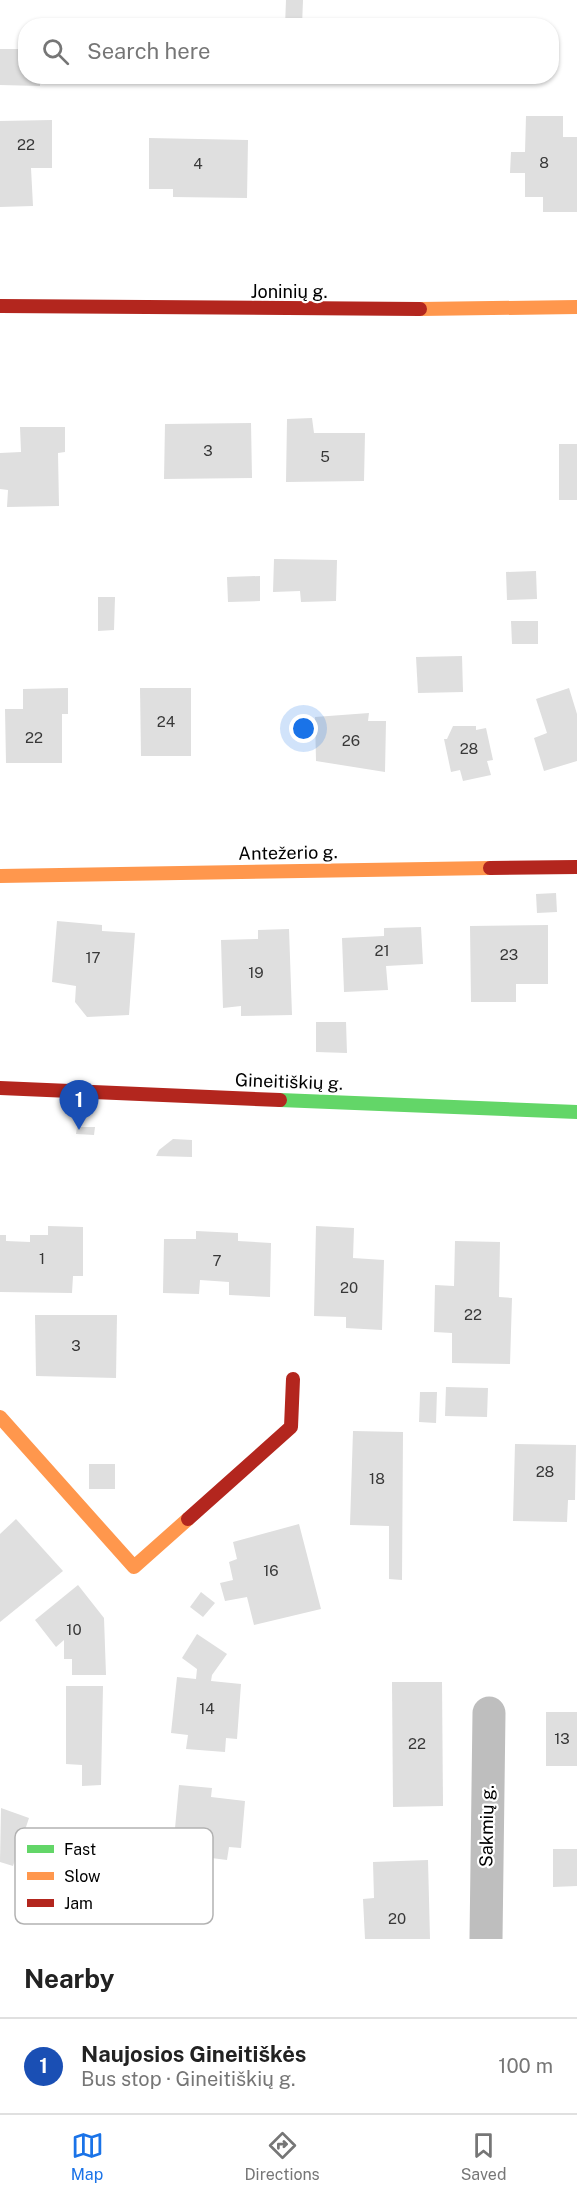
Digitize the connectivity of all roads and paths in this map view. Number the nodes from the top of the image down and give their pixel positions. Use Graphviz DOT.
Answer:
graph roads {
  1 [pos="0,306"];
  2 [pos="577,307"];
  3 [pos="577,867"];
  4 [pos="0,876"];
  5 [pos="0,1088"];
  6 [pos="577,1112"];
  7 [pos="293,1379"];
  8 [pos="0,1417"];
  9 [pos="489,1713"];
  10 [pos="486,1939"];
  1 -- 2 [label="street, Joninių g."];
  3 -- 4 [label="street, Antežerio g."];
  5 -- 6 [label="street, Gineitiškių g."];
  7 -- 8 [label="street"];
  9 -- 10 [label="street, Sakmių g."];
}
